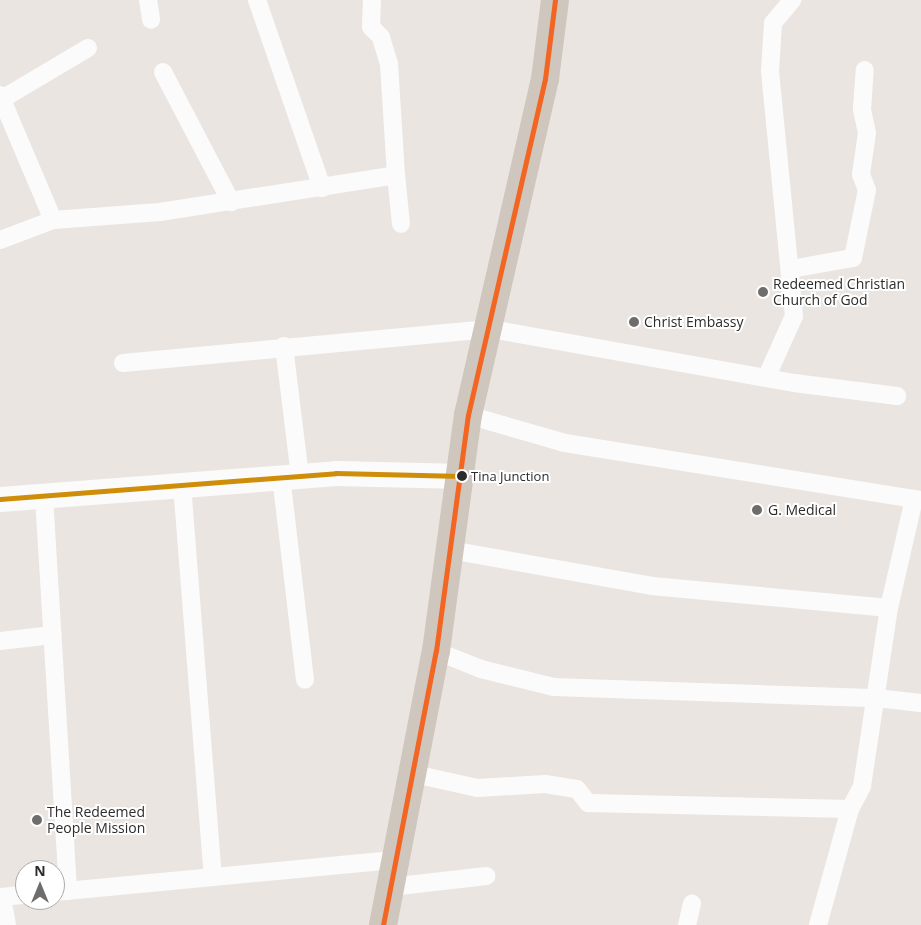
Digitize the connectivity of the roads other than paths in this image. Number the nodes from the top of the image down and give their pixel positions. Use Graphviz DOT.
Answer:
graph roads {
  1 [pos="148,0"];
  2 [pos="257,0"];
  3 [pos="372,0"];
  4 [pos="555,0"];
  5 [pos="792,0"];
  6 [pos="151,20"];
  7 [pos="88,48"];
  8 [pos="865,70"];
  9 [pos="163,72"];
  10 [pos="1,97"];
  11 [pos="396,175"];
  12 [pos="322,188"];
  13 [pos="231,202"];
  14 [pos="53,220"];
  15 [pos="401,224"];
  16 [pos="0,240"];
  17 [pos="791,269"];
  18 [pos="491,329"];
  19 [pos="284,346"];
  20 [pos="122,363"];
  21 [pos="767,376"];
  22 [pos="897,396"];
  23 [pos="468,416"];
  24 [pos="290,476"];
  25 [pos="462,476"];
  26 [pos="182,485"];
  27 [pos="44,497"];
  28 [pos="0,499"];
  29 [pos="918,499"];
  30 [pos="450,550"];
  31 [pos="889,608"];
  32 [pos="52,635"];
  33 [pos="0,641"];
  34 [pos="436,650"];
  35 [pos="305,680"];
  36 [pos="877,698"];
  37 [pos="921,703"];
  38 [pos="410,773"];
  39 [pos="850,809"];
  40 [pos="61,860"];
  41 [pos="395,860"];
  42 [pos="213,876"];
  43 [pos="486,876"];
  44 [pos="390,887"];
  45 [pos="65,892"];
  46 [pos="15,896"];
  47 [pos="1,897"];
  48 [pos="692,904"];
  49 [pos="6,925"];
  50 [pos="383,925"];
  51 [pos="687,925"];
  52 [pos="818,925"];
  1 -- 6 [label="street"];
  2 -- 12 [label="street"];
  3 -- 11 [label="street"];
  4 -- 18 [label="main road"];
  5 -- 17 [label="street"];
  7 -- 10 [label="street"];
  8 -- 17 [label="street"];
  9 -- 13 [label="street"];
  10 -- 14 [label="street"];
  11 -- 12 [label="street"];
  11 -- 15 [label="street"];
  12 -- 13 [label="street"];
  13 -- 14 [label="street"];
  14 -- 16 [label="street"];
  17 -- 21 [label="street"];
  18 -- 19 [label="street"];
  18 -- 21 [label="street"];
  18 -- 23 [label="main road"];
  19 -- 20 [label="street"];
  19 -- 24 [label="street"];
  21 -- 22 [label="street"];
  23 -- 25 [label="main road"];
  23 -- 29 [label="street"];
  24 -- 25 [label="street"];
  24 -- 26 [label="street"];
  24 -- 35 [label="street"];
  25 -- 30 [label="main road"];
  26 -- 27 [label="street"];
  26 -- 42 [label="street"];
  27 -- 28 [label="street"];
  27 -- 32 [label="street"];
  29 -- 31 [label="street"];
  30 -- 31 [label="street"];
  30 -- 34 [label="main road"];
  31 -- 36 [label="street"];
  32 -- 33 [label="street"];
  32 -- 40 [label="street"];
  34 -- 36 [label="street"];
  34 -- 38 [label="main road"];
  36 -- 37 [label="street"];
  36 -- 39 [label="street"];
  38 -- 39 [label="street"];
  38 -- 41 [label="main road"];
  39 -- 52 [label="street"];
  41 -- 42 [label="street"];
  41 -- 44 [label="main road"];
  42 -- 45 [label="street"];
  43 -- 44 [label="street"];
  44 -- 50 [label="main road"];
  46 -- 47 [label="street"];
  47 -- 49 [label="street"];
  48 -- 51 [label="street"];
}
